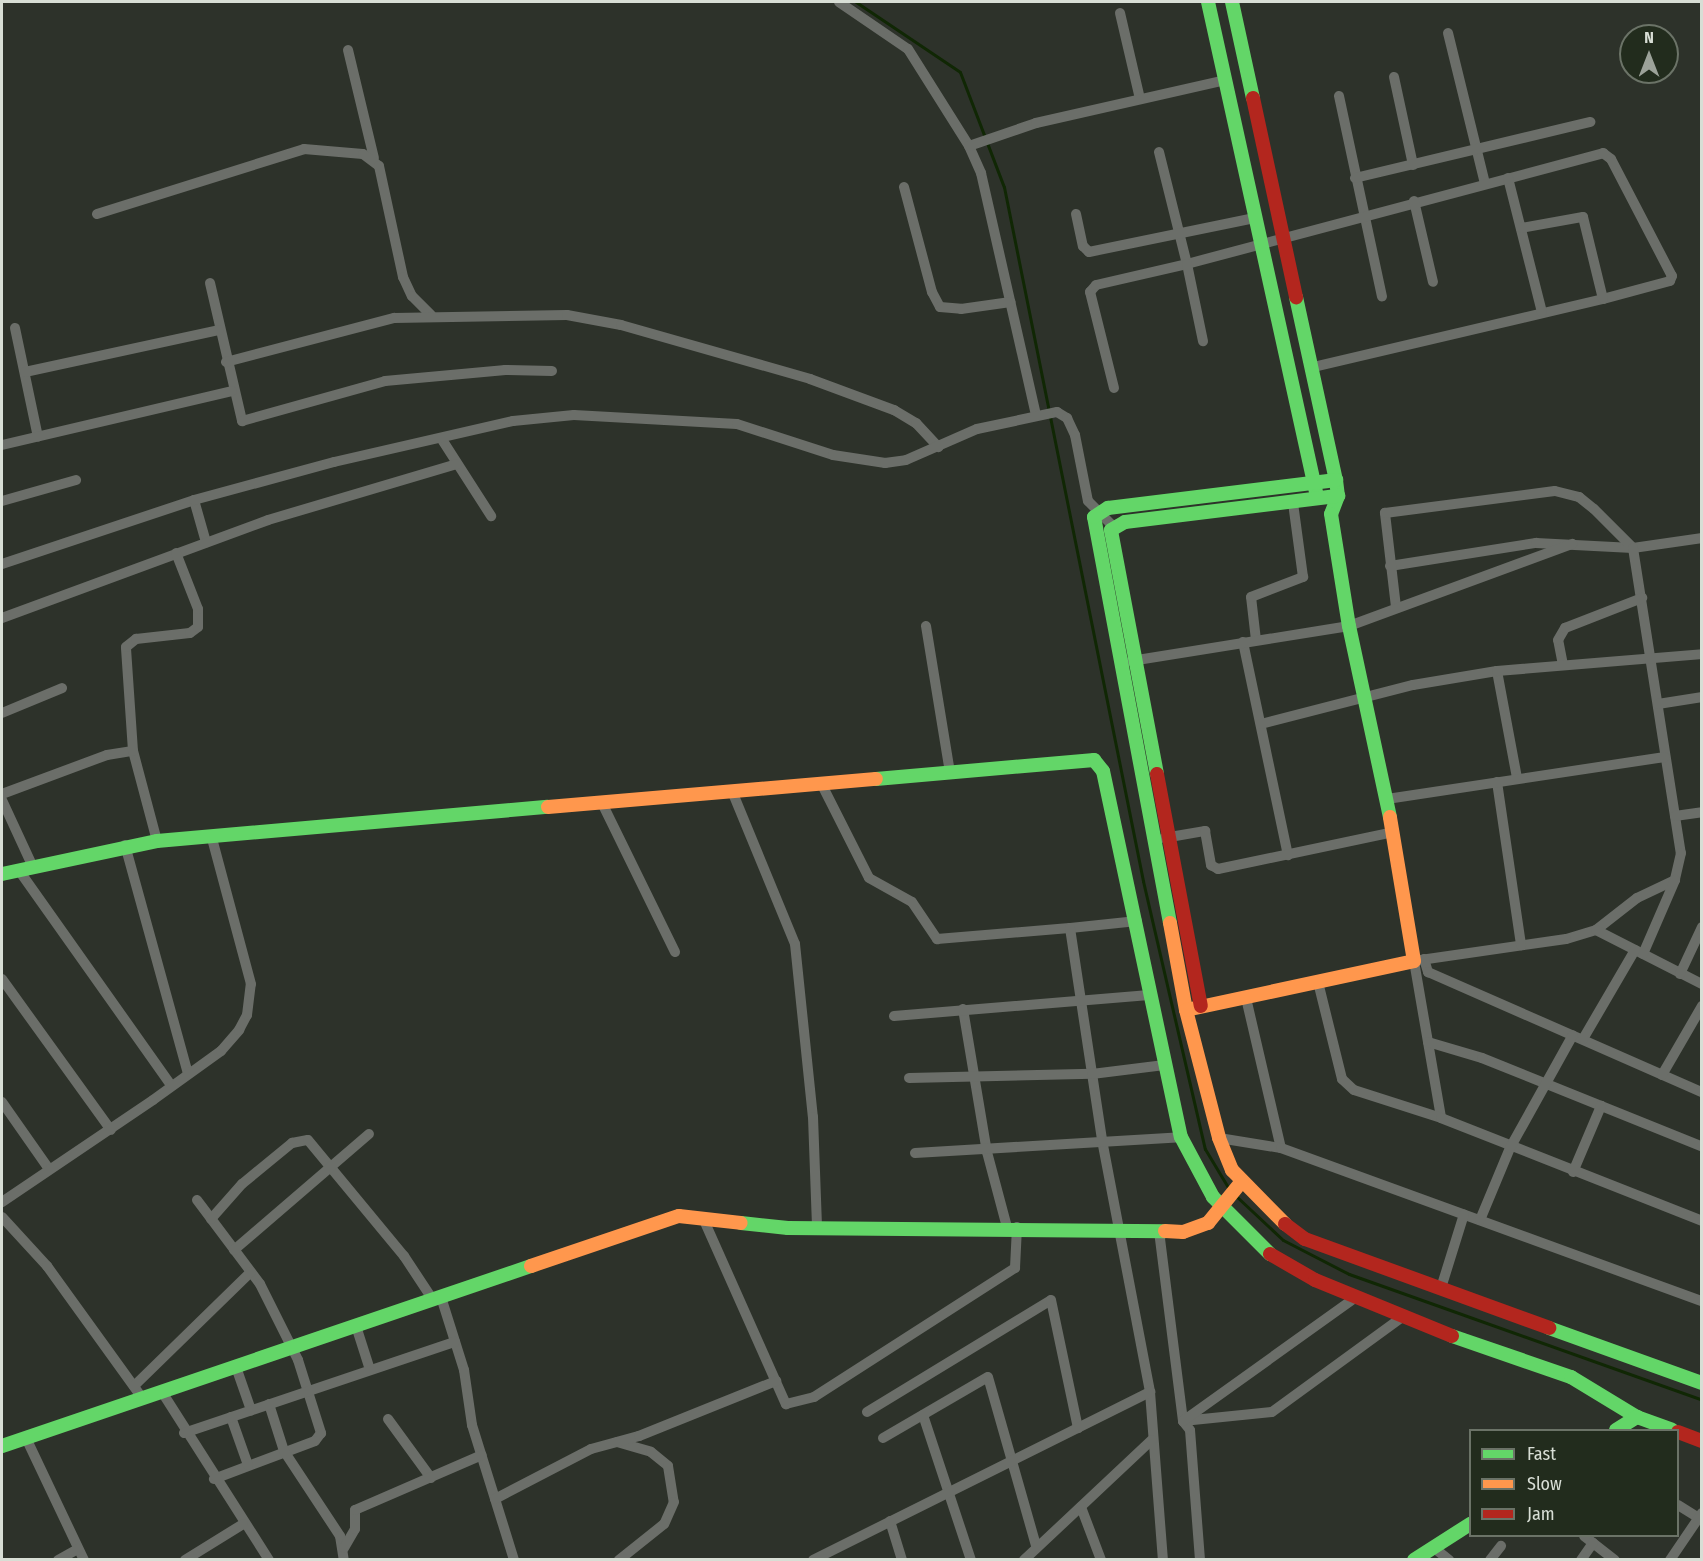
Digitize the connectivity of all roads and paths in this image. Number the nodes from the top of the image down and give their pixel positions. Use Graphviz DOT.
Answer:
graph roads {
  1 [pos="839,2"];
  2 [pos="1208,2"];
  3 [pos="1232,2"];
  4 [pos="1120,13"];
  5 [pos="1449,33"];
  6 [pos="348,50"];
  7 [pos="1394,77"];
  8 [pos="1225,80"];
  9 [pos="1339,96"];
  10 [pos="1140,99"];
  11 [pos="1590,122"];
  12 [pos="969,146"];
  13 [pos="1477,151"];
  14 [pos="1159,152"];
  15 [pos="374,158"];
  16 [pos="1413,165"];
  17 [pos="1355,178"];
  18 [pos="1508,178"];
  19 [pos="1485,184"];
  20 [pos="904,187"];
  21 [pos="1414,201"];
  22 [pos="1364,213"];
  23 [pos="97,214"];
  24 [pos="1076,214"];
  25 [pos="1255,218"];
  26 [pos="1521,228"];
  27 [pos="1179,234"];
  28 [pos="1284,239"];
  29 [pos="1261,246"];
  30 [pos="1187,264"];
  31 [pos="1433,282"];
  32 [pos="210,283"];
  33 [pos="1382,296"];
  34 [pos="1603,299"];
  35 [pos="1011,302"];
  36 [pos="1542,312"];
  37 [pos="430,315"];
  38 [pos="15,327"];
  39 [pos="219,330"];
  40 [pos="1203,340"];
  41 [pos="226,362"];
  42 [pos="1312,367"];
  43 [pos="552,371"];
  44 [pos="25,372"];
  45 [pos="1114,388"];
  46 [pos="232,391"];
  47 [pos="1045,414"];
  48 [pos="38,436"];
  49 [pos="441,438"];
  50 [pos="2,445"];
  51 [pos="938,447"];
  52 [pos="457,464"];
  53 [pos="76,480"];
  54 [pos="1336,480"];
  55 [pos="1315,483"];
  56 [pos="1338,496"];
  57 [pos="1318,499"];
  58 [pos="194,500"];
  59 [pos="2,501"];
  60 [pos="1293,503"];
  61 [pos="1096,513"];
  62 [pos="1331,514"];
  63 [pos="491,516"];
  64 [pos="1114,527"];
  65 [pos="1701,538"];
  66 [pos="206,542"];
  67 [pos="1572,544"];
  68 [pos="1633,548"];
  69 [pos="176,552"];
  70 [pos="2,564"];
  71 [pos="1389,566"];
  72 [pos="1642,598"];
  73 [pos="1396,607"];
  74 [pos="2,618"];
  75 [pos="926,626"];
  76 [pos="1349,626"];
  77 [pos="1256,640"];
  78 [pos="1243,642"];
  79 [pos="1701,654"];
  80 [pos="1653,661"];
  81 [pos="1127,662"];
  82 [pos="1563,665"];
  83 [pos="1497,671"];
  84 [pos="62,688"];
  85 [pos="1365,697"];
  86 [pos="1701,697"];
  87 [pos="1658,704"];
  88 [pos="2,713"];
  89 [pos="1261,724"];
  90 [pos="133,751"];
  91 [pos="1665,757"];
  92 [pos="950,772"];
  93 [pos="1517,778"];
  94 [pos="1497,782"];
  95 [pos="821,783"];
  96 [pos="732,791"];
  97 [pos="2,794"];
  98 [pos="1387,799"];
  99 [pos="2,800"];
  100 [pos="603,803"];
  101 [pos="1701,812"];
  102 [pos="1675,816"];
  103 [pos="1393,832"];
  104 [pos="212,838"];
  105 [pos="1161,839"];
  106 [pos="157,841"];
  107 [pos="125,845"];
  108 [pos="1288,855"];
  109 [pos="32,865"];
  110 [pos="18,869"];
  111 [pos="2,874"];
  112 [pos="1675,880"];
  113 [pos="1137,921"];
  114 [pos="1701,927"];
  115 [pos="1070,928"];
  116 [pos="1596,930"];
  117 [pos="1521,945"];
  118 [pos="675,952"];
  119 [pos="1639,952"];
  120 [pos="1419,960"];
  121 [pos="1680,974"];
  122 [pos="2,979"];
  123 [pos="1318,982"];
  124 [pos="1701,984"];
  125 [pos="1152,995"];
  126 [pos="1246,998"];
  127 [pos="1079,1001"];
  128 [pos="1201,1006"];
  129 [pos="1701,1006"];
  130 [pos="963,1009"];
  131 [pos="1186,1010"];
  132 [pos="894,1016"];
  133 [pos="1578,1037"];
  134 [pos="1428,1042"];
  135 [pos="1164,1065"];
  136 [pos="188,1073"];
  137 [pos="1092,1074"];
  138 [pos="1662,1074"];
  139 [pos="972,1075"];
  140 [pos="909,1078"];
  141 [pos="1545,1083"];
  142 [pos="171,1085"];
  143 [pos="1701,1092"];
  144 [pos="2,1102"];
  145 [pos="1600,1106"];
  146 [pos="1441,1118"];
  147 [pos="111,1130"];
  148 [pos="369,1134"];
  149 [pos="1181,1137"];
  150 [pos="1219,1138"];
  151 [pos="1102,1140"];
  152 [pos="1701,1146"];
  153 [pos="1281,1148"];
  154 [pos="1510,1148"];
  155 [pos="987,1152"];
  156 [pos="915,1153"];
  157 [pos="330,1166"];
  158 [pos="49,1169"];
  159 [pos="1573,1172"];
  160 [pos="1242,1181"];
  161 [pos="197,1200"];
  162 [pos="2,1202"];
  163 [pos="1222,1206"];
  164 [pos="1464,1214"];
  165 [pos="2,1217"];
  166 [pos="703,1218"];
  167 [pos="211,1219"];
  168 [pos="1480,1220"];
  169 [pos="1701,1221"];
  170 [pos="1012,1227"];
  171 [pos="817,1228"];
  172 [pos="1122,1230"];
  173 [pos="1159,1231"];
  174 [pos="234,1250"];
  175 [pos="251,1272"];
  176 [pos="1441,1288"];
  177 [pos="1356,1297"];
  178 [pos="437,1298"];
  179 [pos="1701,1301"];
  180 [pos="1401,1318"];
  181 [pos="356,1326"];
  182 [pos="455,1342"];
  183 [pos="291,1348"];
  184 [pos="236,1367"];
  185 [pos="370,1370"];
  186 [pos="776,1381"];
  187 [pos="1701,1383"];
  188 [pos="134,1386"];
  189 [pos="308,1391"];
  190 [pos="162,1392"];
  191 [pos="1150,1392"];
  192 [pos="143,1399"];
  193 [pos="269,1404"];
  194 [pos="251,1410"];
  195 [pos="867,1412"];
  196 [pos="923,1415"];
  197 [pos="231,1417"];
  198 [pos="1637,1417"];
  199 [pos="388,1419"];
  200 [pos="1183,1421"];
  201 [pos="1078,1428"];
  202 [pos="1619,1429"];
  203 [pos="1667,1429"];
  204 [pos="184,1433"];
  205 [pos="1679,1433"];
  206 [pos="26,1438"];
  207 [pos="883,1438"];
  208 [pos="1152,1440"];
  209 [pos="1701,1441"];
  210 [pos="617,1442"];
  211 [pos="2,1446"];
  212 [pos="284,1451"];
  213 [pos="482,1455"];
  214 [pos="1013,1457"];
  215 [pos="248,1465"];
  216 [pos="430,1478"];
  217 [pos="214,1479"];
  218 [pos="951,1491"];
  219 [pos="495,1499"];
  220 [pos="1679,1506"];
  221 [pos="1081,1507"];
  222 [pos="1700,1517"];
  223 [pos="890,1521"];
  224 [pos="243,1524"];
  225 [pos="1469,1525"];
  226 [pos="1585,1537"];
  227 [pos="1593,1543"];
  228 [pos="1036,1546"];
  229 [pos="1501,1546"];
  230 [pos="344,1548"];
  231 [pos="1433,1548"];
  232 [pos="78,1549"];
  233 [pos="819,1558"];
  234 [pos="1162,1559"];
  235 [pos="58,1560"];
  236 [pos="84,1560"];
  237 [pos="185,1560"];
  238 [pos="269,1560"];
  239 [pos="344,1560"];
  240 [pos="514,1560"];
  241 [pos="619,1560"];
  242 [pos="902,1560"];
  243 [pos="971,1560"];
  244 [pos="1024,1560"];
  245 [pos="1101,1560"];
  246 [pos="1200,1560"];
  247 [pos="1414,1560"];
  248 [pos="1449,1560"];
  249 [pos="1490,1560"];
  250 [pos="1581,1560"];
  251 [pos="1615,1560"];
  252 [pos="1670,1560"];
  1 -- 12 [label="street"];
  2 -- 8 [label="street"];
  3 -- 28 [label="street"];
  4 -- 10 [label="street"];
  5 -- 13 [label="street"];
  6 -- 15 [label="street"];
  7 -- 16 [label="street"];
  8 -- 10 [label="street"];
  8 -- 25 [label="street"];
  9 -- 17 [label="street"];
  10 -- 12 [label="street"];
  11 -- 13 [label="street"];
  12 -- 35 [label="street"];
  13 -- 16 [label="street"];
  13 -- 19 [label="street"];
  14 -- 27 [label="street"];
  15 -- 23 [label="street"];
  15 -- 37 [label="street"];
  16 -- 17 [label="street"];
  17 -- 22 [label="street"];
  18 -- 19 [label="street"];
  18 -- 26 [label="street"];
  18 -- 34 [label="street"];
  19 -- 21 [label="street"];
  20 -- 35 [label="street"];
  21 -- 22 [label="street"];
  21 -- 31 [label="street"];
  22 -- 28 [label="street"];
  22 -- 33 [label="street"];
  24 -- 27 [label="street"];
  25 -- 27 [label="street"];
  25 -- 29 [label="street"];
  26 -- 34 [label="street"];
  26 -- 36 [label="street"];
  27 -- 30 [label="street"];
  28 -- 29 [label="street"];
  28 -- 42 [label="street"];
  29 -- 30 [label="street"];
  29 -- 55 [label="street"];
  30 -- 40 [label="street"];
  30 -- 45 [label="street"];
  32 -- 39 [label="street"];
  34 -- 36 [label="street"];
  35 -- 47 [label="street"];
  36 -- 42 [label="street"];
  37 -- 41 [label="street"];
  37 -- 51 [label="street"];
  38 -- 44 [label="street"];
  39 -- 41 [label="street"];
  39 -- 44 [label="street"];
  41 -- 46 [label="street"];
  42 -- 54 [label="street"];
  43 -- 46 [label="street"];
  44 -- 48 [label="street"];
  46 -- 48 [label="street"];
  47 -- 51 [label="street"];
  47 -- 61 [label="street"];
  48 -- 50 [label="street"];
  49 -- 51 [label="street"];
  49 -- 52 [label="street"];
  49 -- 58 [label="street"];
  52 -- 63 [label="street"];
  52 -- 66 [label="street"];
  53 -- 59 [label="street"];
  54 -- 55 [label="street"];
  54 -- 56 [label="street"];
  55 -- 57 [label="street"];
  55 -- 61 [label="street"];
  56 -- 57 [label="street"];
  56 -- 62 [label="street"];
  57 -- 60 [label="street"];
  57 -- 62 [label="street"];
  58 -- 66 [label="street"];
  58 -- 70 [label="street"];
  60 -- 64 [label="street"];
  60 -- 77 [label="street"];
  61 -- 64 [label="street"];
  61 -- 81 [label="street"];
  62 -- 76 [label="street"];
  64 -- 81 [label="street"];
  65 -- 68 [label="street"];
  66 -- 69 [label="street"];
  67 -- 68 [label="street"];
  67 -- 71 [label="street"];
  67 -- 73 [label="street"];
  68 -- 71 [label="street"];
  68 -- 72 [label="street"];
  69 -- 74 [label="street"];
  69 -- 90 [label="street"];
  71 -- 73 [label="street"];
  72 -- 80 [label="street"];
  72 -- 82 [label="street"];
  73 -- 76 [label="street"];
  75 -- 92 [label="street"];
  76 -- 77 [label="street"];
  76 -- 85 [label="street"];
  77 -- 78 [label="street"];
  78 -- 81 [label="street"];
  78 -- 89 [label="street"];
  79 -- 80 [label="street"];
  80 -- 82 [label="street"];
  80 -- 87 [label="street"];
  81 -- 105 [label="street"];
  82 -- 83 [label="street"];
  83 -- 85 [label="street"];
  83 -- 93 [label="street"];
  84 -- 88 [label="street"];
  85 -- 89 [label="street"];
  85 -- 98 [label="street"];
  86 -- 87 [label="street"];
  87 -- 91 [label="street"];
  89 -- 108 [label="street"];
  90 -- 97 [label="street"];
  90 -- 106 [label="street"];
  91 -- 93 [label="street"];
  91 -- 102 [label="street"];
  92 -- 95 [label="street"];
  92 -- 113 [label="street"];
  93 -- 94 [label="street"];
  94 -- 98 [label="street"];
  94 -- 117 [label="street"];
  95 -- 96 [label="street"];
  95 -- 115 [label="street"];
  96 -- 100 [label="street"];
  96 -- 171 [label="street"];
  98 -- 103 [label="street"];
  99 -- 109 [label="street"];
  100 -- 104 [label="street"];
  100 -- 118 [label="street"];
  101 -- 102 [label="street"];
  102 -- 112 [label="street"];
  103 -- 108 [label="street"];
  103 -- 120 [label="street"];
  104 -- 106 [label="street"];
  104 -- 136 [label="street"];
  105 -- 108 [label="street"];
  105 -- 128 [label="street"];
  105 -- 131 [label="street"];
  106 -- 107 [label="street"];
  107 -- 109 [label="street"];
  107 -- 136 [label="street"];
  109 -- 110 [label="street"];
  110 -- 111 [label="street"];
  110 -- 142 [label="street"];
  112 -- 116 [label="street"];
  112 -- 119 [label="street"];
  113 -- 115 [label="street"];
  113 -- 125 [label="street"];
  114 -- 121 [label="street"];
  115 -- 127 [label="street"];
  116 -- 117 [label="street"];
  116 -- 119 [label="street"];
  117 -- 120 [label="street"];
  119 -- 121 [label="street"];
  119 -- 133 [label="street"];
  120 -- 123 [label="street"];
  120 -- 133 [label="street"];
  120 -- 134 [label="street"];
  121 -- 124 [label="street"];
  122 -- 147 [label="street"];
  123 -- 126 [label="street"];
  123 -- 146 [label="street"];
  125 -- 127 [label="street"];
  125 -- 135 [label="street"];
  126 -- 128 [label="street"];
  126 -- 153 [label="street"];
  127 -- 130 [label="street"];
  127 -- 137 [label="street"];
  128 -- 131 [label="street"];
  129 -- 138 [label="street"];
  130 -- 132 [label="street"];
  130 -- 139 [label="street"];
  131 -- 150 [label="street"];
  133 -- 138 [label="street"];
  133 -- 141 [label="street"];
  134 -- 141 [label="street"];
  134 -- 146 [label="street"];
  135 -- 137 [label="street"];
  135 -- 149 [label="street"];
  136 -- 142 [label="street"];
  137 -- 139 [label="street"];
  137 -- 151 [label="street"];
  138 -- 143 [label="street"];
  139 -- 140 [label="street"];
  139 -- 155 [label="street"];
  141 -- 145 [label="street"];
  141 -- 154 [label="street"];
  142 -- 147 [label="street"];
  144 -- 158 [label="street"];
  145 -- 152 [label="street"];
  145 -- 159 [label="street"];
  146 -- 154 [label="street"];
  147 -- 158 [label="street"];
  148 -- 157 [label="street"];
  149 -- 151 [label="street"];
  149 -- 163 [label="street"];
  150 -- 153 [label="street"];
  150 -- 160 [label="street"];
  151 -- 155 [label="street"];
  151 -- 172 [label="street"];
  153 -- 164 [label="street"];
  154 -- 159 [label="street"];
  154 -- 168 [label="street"];
  155 -- 156 [label="street"];
  155 -- 170 [label="street"];
  157 -- 167 [label="street"];
  157 -- 174 [label="street"];
  157 -- 178 [label="street"];
  158 -- 162 [label="street"];
  159 -- 169 [label="street"];
  160 -- 163 [label="street"];
  160 -- 176 [label="street"];
  161 -- 167 [label="street"];
  163 -- 173 [label="street"];
  163 -- 177 [label="street"];
  164 -- 168 [label="street"];
  164 -- 176 [label="street"];
  165 -- 188 [label="street"];
  166 -- 171 [label="street"];
  166 -- 178 [label="street"];
  166 -- 186 [label="street"];
  167 -- 174 [label="street"];
  168 -- 179 [label="street"];
  170 -- 171 [label="street"];
  170 -- 172 [label="street"];
  170 -- 186 [label="street"];
  172 -- 173 [label="street"];
  172 -- 191 [label="street"];
  173 -- 200 [label="street"];
  174 -- 175 [label="street"];
  175 -- 183 [label="street"];
  175 -- 188 [label="street"];
  176 -- 187 [label="street"];
  177 -- 180 [label="street"];
  177 -- 200 [label="street"];
  178 -- 181 [label="street"];
  178 -- 182 [label="street"];
  180 -- 198 [label="street"];
  180 -- 200 [label="street"];
  181 -- 183 [label="street"];
  181 -- 185 [label="street"];
  182 -- 185 [label="street"];
  182 -- 213 [label="street"];
  183 -- 184 [label="street"];
  183 -- 189 [label="street"];
  184 -- 190 [label="street"];
  184 -- 194 [label="street"];
  185 -- 189 [label="street"];
  186 -- 210 [label="street"];
  188 -- 192 [label="street"];
  189 -- 193 [label="street"];
  189 -- 212 [label="street"];
  190 -- 192 [label="street"];
  190 -- 204 [label="street"];
  191 -- 201 [label="street"];
  191 -- 208 [label="street"];
  192 -- 206 [label="street"];
  193 -- 194 [label="street"];
  193 -- 212 [label="street"];
  194 -- 197 [label="street"];
  195 -- 201 [label="street"];
  196 -- 207 [label="street"];
  196 -- 214 [label="street"];
  196 -- 218 [label="street"];
  197 -- 204 [label="street"];
  197 -- 215 [label="street"];
  198 -- 202 [label="street"];
  198 -- 203 [label="street"];
  199 -- 216 [label="street"];
  200 -- 246 [label="street"];
  201 -- 214 [label="street"];
  204 -- 217 [label="street"];
  205 -- 209 [label="street"];
  206 -- 211 [label="street"];
  206 -- 232 [label="street"];
  208 -- 221 [label="street"];
  208 -- 234 [label="street"];
  210 -- 219 [label="street"];
  210 -- 241 [label="street"];
  212 -- 215 [label="street"];
  212 -- 230 [label="street"];
  213 -- 216 [label="street"];
  213 -- 219 [label="street"];
  214 -- 218 [label="street"];
  214 -- 228 [label="street"];
  215 -- 217 [label="street"];
  216 -- 230 [label="street"];
  217 -- 224 [label="street"];
  218 -- 223 [label="street"];
  218 -- 243 [label="street"];
  219 -- 240 [label="street"];
  220 -- 222 [label="street"];
  221 -- 228 [label="street"];
  221 -- 245 [label="street"];
  222 -- 252 [label="street"];
  223 -- 233 [label="street"];
  223 -- 242 [label="street"];
  224 -- 237 [label="street"];
  224 -- 238 [label="street"];
  225 -- 231 [label="street"];
  226 -- 227 [label="street"];
  227 -- 250 [label="street"];
  227 -- 251 [label="street"];
  228 -- 244 [label="street"];
  229 -- 249 [label="street"];
  230 -- 239 [label="street"];
  231 -- 247 [label="street"];
  231 -- 248 [label="street"];
  232 -- 235 [label="street"];
  232 -- 236 [label="street"];
}
